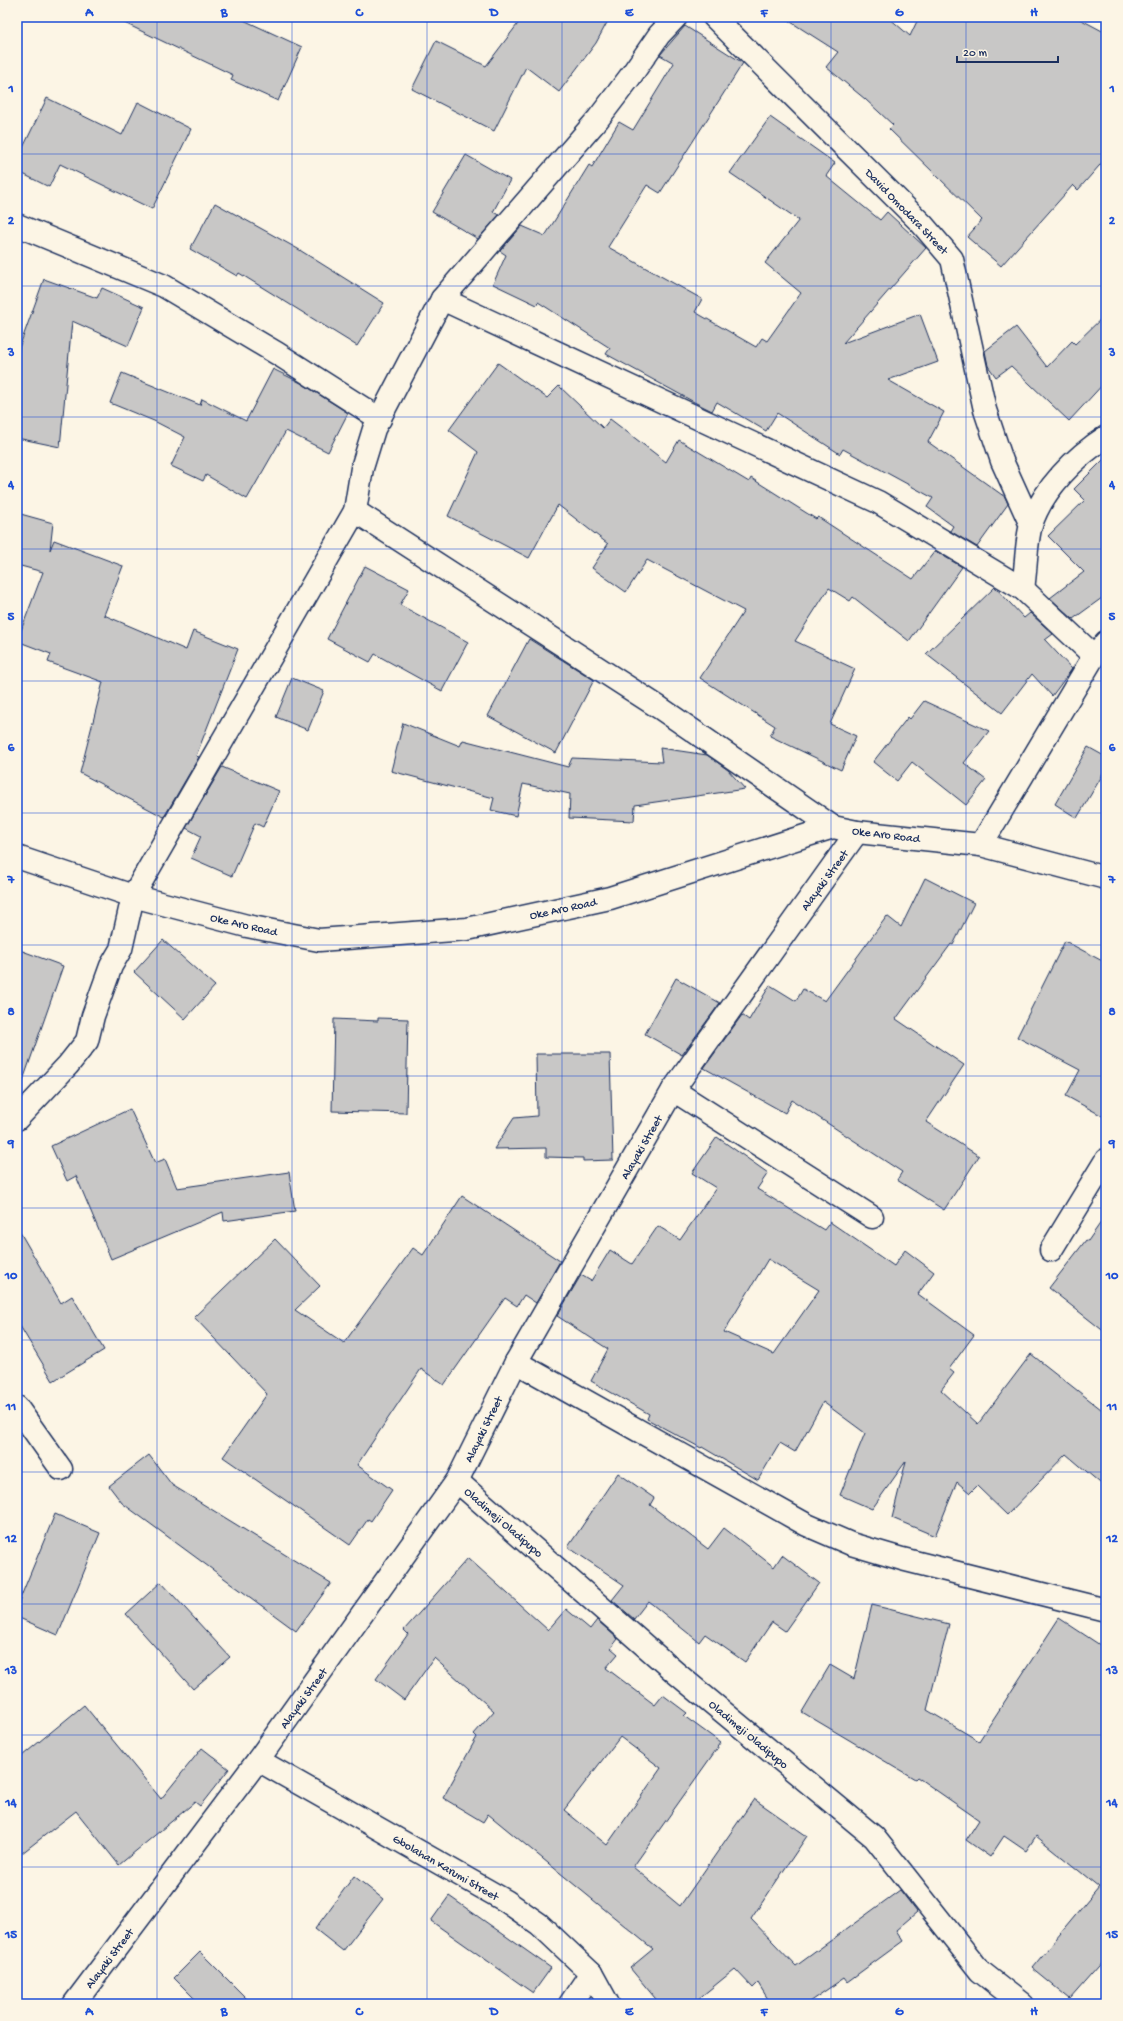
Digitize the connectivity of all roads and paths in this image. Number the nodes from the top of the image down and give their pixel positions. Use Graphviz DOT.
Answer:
graph roads {
  1 [pos="676,17"];
  2 [pos="714,17"];
  3 [pos="17,225"];
  4 [pos="442,299"];
  5 [pos="380,419"];
  6 [pos="1106,437"];
  7 [pos="355,511"];
  8 [pos="1031,525"];
  9 [pos="1023,589"];
  10 [pos="1100,649"];
  11 [pos="833,827"];
  12 [pos="858,832"];
  13 [pos="981,845"];
  14 [pos="17,857"];
  15 [pos="1106,878"];
  16 [pos="133,896"];
  17 [pos="673,1090"];
  18 [pos="17,1119"];
  19 [pos="1106,1160"];
  20 [pos="872,1217"];
  21 [pos="1051,1250"];
  22 [pos="516,1362"];
  23 [pos="17,1407"];
  24 [pos="61,1469"];
  25 [pos="457,1481"];
  26 [pos="1106,1610"];
  27 [pos="258,1760"];
  28 [pos="591,1973"];
  29 [pos="74,2004"];
  30 [pos="570,2004"];
  31 [pos="608,2004"];
  32 [pos="1022,2004"];
  1 -- 4 [label="street"];
  2 -- 8 [label="street, David Omodara Street"];
  3 -- 5 [label="street"];
  4 -- 5 [label="street"];
  4 -- 9 [label="street"];
  5 -- 7 [label="street"];
  6 -- 8 [label="street"];
  7 -- 11 [label="street"];
  7 -- 16 [label="street"];
  8 -- 9 [label="street"];
  9 -- 10 [label="street"];
  10 -- 13 [label="street"];
  11 -- 12 [label="street, Oke Aro Road"];
  11 -- 16 [label="street, Oke Aro Road"];
  12 -- 13 [label="street, Oke Aro Road"];
  12 -- 17 [label="street, Alayaki Street"];
  13 -- 15 [label="street, Oke Aro Road"];
  14 -- 16 [label="street, Oke Aro Road"];
  16 -- 18 [label="street"];
  17 -- 20 [label="street"];
  17 -- 22 [label="street, Alayaki Street"];
  19 -- 21 [label="street"];
  22 -- 25 [label="street, Alayaki Street"];
  22 -- 26 [label="street"];
  23 -- 24 [label="street"];
  25 -- 27 [label="street, Alayaki Street"];
  25 -- 32 [label="street, Oladimeji Oladipupo"];
  27 -- 28 [label="street, Gbolahan Karumi Street"];
  27 -- 29 [label="street, Alayaki Street"];
  28 -- 30 [label="street"];
  28 -- 31 [label="street, Gbolahan Karumi Street"];
}
